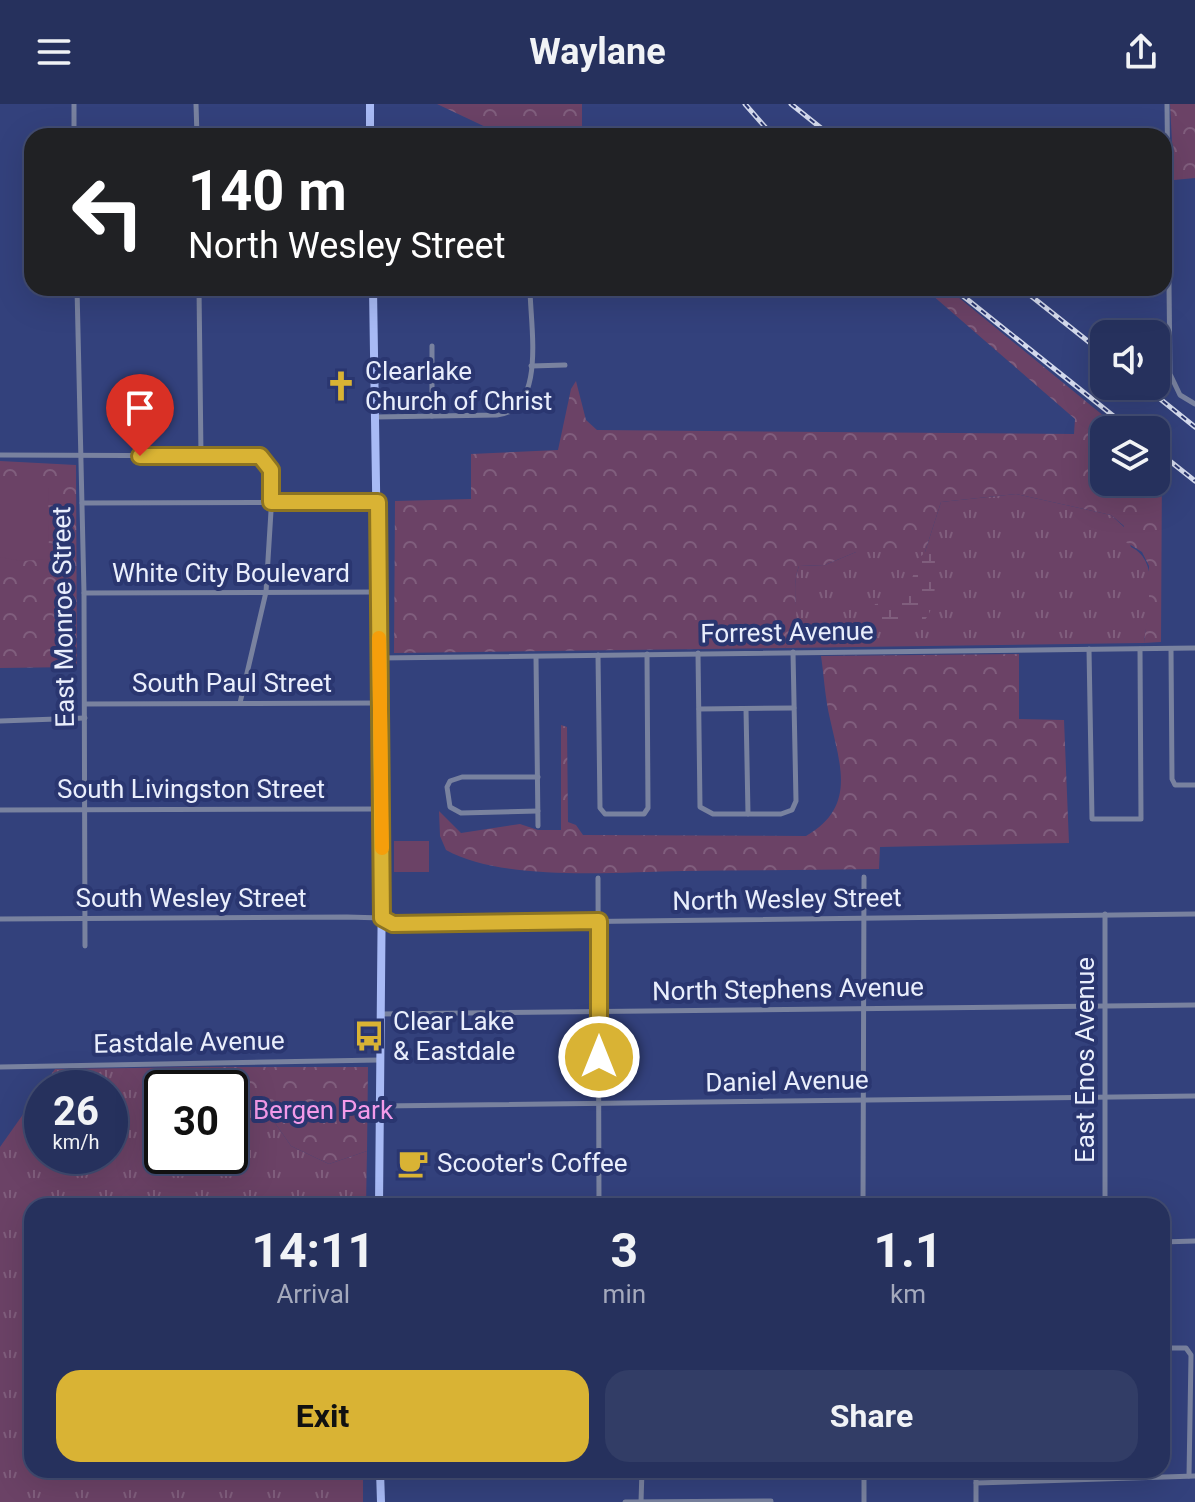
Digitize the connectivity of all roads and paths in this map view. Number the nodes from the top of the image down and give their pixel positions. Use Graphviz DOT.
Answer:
graph roads {
  1 [pos="74,104"];
  2 [pos="196,104"];
  3 [pos="370,104"];
  4 [pos="1167,104"];
  5 [pos="74,128"];
  6 [pos="197,128"];
  7 [pos="370,128"];
  8 [pos="1167,128"];
  9 [pos="77,296"];
  10 [pos="199,296"];
  11 [pos="373,296"];
  12 [pos="530,296"];
  13 [pos="1168,296"];
  14 [pos="432,346"];
  15 [pos="565,365"];
  16 [pos="531,366"];
  17 [pos="521,404"];
  18 [pos="1195,404"];
  19 [pos="528,411"];
  20 [pos="432,416"];
  21 [pos="376,417"];
  22 [pos="0,455"];
  23 [pos="80,456"];
  24 [pos="201,456"];
  25 [pos="271,502"];
  26 [pos="378,502"];
  27 [pos="82,503"];
  28 [pos="266,592"];
  29 [pos="379,592"];
  30 [pos="84,593"];
  31 [pos="1195,648"];
  32 [pos="1089,649"];
  33 [pos="1140,649"];
  34 [pos="1171,649"];
  35 [pos="793,652"];
  36 [pos="698,653"];
  37 [pos="647,654"];
  38 [pos="598,655"];
  39 [pos="536,657"];
  40 [pos="379,658"];
  41 [pos="240,703"];
  42 [pos="380,703"];
  43 [pos="85,704"];
  44 [pos="794,708"];
  45 [pos="698,709"];
  46 [pos="746,709"];
  47 [pos="85,718"];
  48 [pos="0,721"];
  49 [pos="538,777"];
  50 [pos="1195,785"];
  51 [pos="85,809"];
  52 [pos="381,809"];
  53 [pos="0,810"];
  54 [pos="538,811"];
  55 [pos="748,814"];
  56 [pos="538,826"];
  57 [pos="864,877"];
  58 [pos="598,878"];
  59 [pos="1105,914"];
  60 [pos="1195,914"];
  61 [pos="84,918"];
  62 [pos="382,918"];
  63 [pos="864,918"];
  64 [pos="0,919"];
  65 [pos="599,921"];
  66 [pos="85,946"];
  67 [pos="1105,1005"];
  68 [pos="1195,1005"];
  69 [pos="863,1008"];
  70 [pos="599,1012"];
  71 [pos="381,1014"];
  72 [pos="379,1060"];
  73 [pos="0,1067"];
  74 [pos="1195,1096"];
  75 [pos="1105,1097"];
  76 [pos="864,1100"];
  77 [pos="599,1103"];
  78 [pos="379,1106"];
  79 [pos="379,1198"];
  80 [pos="599,1198"];
  81 [pos="863,1198"];
  82 [pos="1105,1198"];
  83 [pos="1195,1241"];
  84 [pos="1170,1242"];
  85 [pos="1170,1348"];
  86 [pos="1192,1476"];
  87 [pos="1170,1477"];
  88 [pos="380,1478"];
  89 [pos="642,1478"];
  90 [pos="864,1478"];
  91 [pos="976,1478"];
  92 [pos="1148,1478"];
  93 [pos="1103,1480"];
  94 [pos="976,1483"];
  95 [pos="771,1501"];
  96 [pos="381,1502"];
  97 [pos="625,1502"];
  98 [pos="641,1502"];
  99 [pos="864,1502"];
  100 [pos="976,1502"];
  1 -- 5 [label="street"];
  2 -- 6 [label="street"];
  3 -- 7 [label="main road"];
  4 -- 8 [label="street"];
  9 -- 23 [label="street, East Monroe Street"];
  10 -- 24 [label="street"];
  11 -- 21 [label="main road"];
  12 -- 16 [label="street"];
  13 -- 18 [label="street"];
  14 -- 20 [label="street"];
  15 -- 16 [label="street"];
  16 -- 17 [label="street"];
  17 -- 19 [label="street"];
  17 -- 20 [label="street"];
  20 -- 21 [label="street"];
  21 -- 26 [label="main road"];
  22 -- 23 [label="street"];
  23 -- 24 [label="street"];
  23 -- 27 [label="street, East Monroe Street"];
  24 -- 25 [label="street"];
  25 -- 26 [label="street"];
  25 -- 27 [label="street"];
  25 -- 28 [label="street"];
  26 -- 29 [label="main road"];
  27 -- 30 [label="street, East Monroe Street"];
  28 -- 29 [label="street, White City Boulevard"];
  28 -- 30 [label="street, White City Boulevard"];
  28 -- 41 [label="street"];
  29 -- 40 [label="main road"];
  30 -- 43 [label="street, East Monroe Street"];
  31 -- 34 [label="street, Forrest Avenue"];
  32 -- 33 [label="street, Forrest Avenue"];
  32 -- 33 [label="street"];
  32 -- 35 [label="street, Forrest Avenue"];
  33 -- 34 [label="street, Forrest Avenue"];
  34 -- 50 [label="street"];
  35 -- 36 [label="street, Forrest Avenue"];
  35 -- 44 [label="street"];
  36 -- 37 [label="street, Forrest Avenue"];
  36 -- 45 [label="street"];
  37 -- 38 [label="street, Forrest Avenue"];
  37 -- 38 [label="street"];
  38 -- 39 [label="street, Forrest Avenue"];
  39 -- 40 [label="street, Forrest Avenue"];
  39 -- 49 [label="street"];
  40 -- 42 [label="main road"];
  41 -- 42 [label="street, South Paul Street"];
  41 -- 43 [label="street, South Paul Street"];
  42 -- 52 [label="main road"];
  43 -- 47 [label="street, East Monroe Street"];
  44 -- 46 [label="street"];
  44 -- 55 [label="street"];
  45 -- 46 [label="street"];
  45 -- 55 [label="street"];
  46 -- 55 [label="street"];
  47 -- 48 [label="street"];
  47 -- 51 [label="street, East Monroe Street"];
  49 -- 54 [label="street"];
  49 -- 54 [label="street"];
  51 -- 52 [label="street, South Livingston Street"];
  51 -- 53 [label="street, South Livingston Street"];
  51 -- 61 [label="street, East Monroe Street"];
  52 -- 62 [label="main road"];
  54 -- 56 [label="street"];
  57 -- 63 [label="street"];
  58 -- 65 [label="street"];
  59 -- 60 [label="street, North Wesley Street"];
  59 -- 63 [label="street, North Wesley Street"];
  59 -- 67 [label="street, East Enos Avenue"];
  61 -- 62 [label="street, South Wesley Street"];
  61 -- 64 [label="street, South Wesley Street"];
  61 -- 66 [label="street, East Monroe Street"];
  62 -- 65 [label="street, North Wesley Street"];
  62 -- 71 [label="main road"];
  63 -- 65 [label="street, North Wesley Street"];
  63 -- 69 [label="street"];
  65 -- 70 [label="street"];
  67 -- 68 [label="street, North Stephens Avenue"];
  67 -- 69 [label="street, North Stephens Avenue"];
  67 -- 75 [label="street, East Enos Avenue"];
  69 -- 70 [label="street, North Stephens Avenue"];
  69 -- 76 [label="street"];
  70 -- 71 [label="street, North Stephens Avenue"];
  70 -- 77 [label="street"];
  71 -- 72 [label="main road"];
  72 -- 73 [label="street, Eastdale Avenue"];
  72 -- 78 [label="main road"];
  74 -- 75 [label="street, Daniel Avenue"];
  75 -- 76 [label="street, Daniel Avenue"];
  75 -- 82 [label="street, East Enos Avenue"];
  76 -- 77 [label="street, Daniel Avenue"];
  76 -- 81 [label="street"];
  77 -- 78 [label="street, Daniel Avenue"];
  77 -- 80 [label="street"];
  78 -- 79 [label="main road"];
  83 -- 84 [label="street"];
  85 -- 86 [label="street"];
  86 -- 87 [label="street"];
  88 -- 96 [label="main road"];
  89 -- 98 [label="street"];
  90 -- 99 [label="street"];
  91 -- 94 [label="street"];
  92 -- 93 [label="street"];
  93 -- 94 [label="street"];
  94 -- 100 [label="street"];
  95 -- 98 [label="street"];
  97 -- 98 [label="street"];
}
